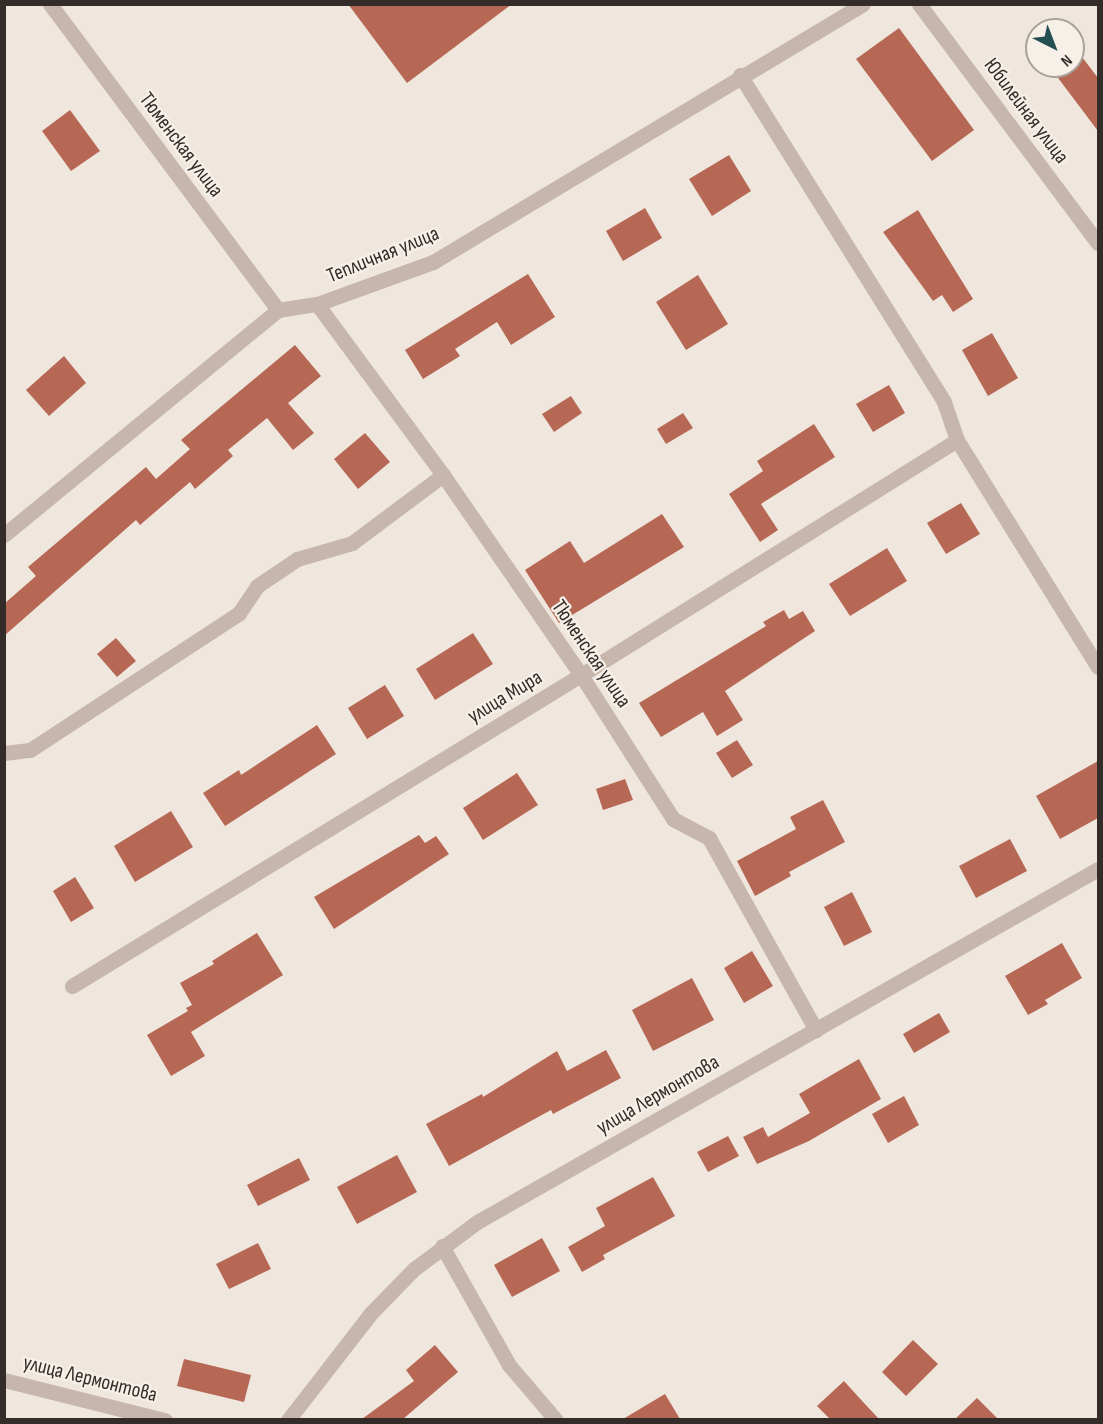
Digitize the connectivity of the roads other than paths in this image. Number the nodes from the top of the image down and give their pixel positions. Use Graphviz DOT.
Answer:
graph roads {
  1 [pos="50,4"];
  2 [pos="863,4"];
  3 [pos="919,4"];
  4 [pos="740,75"];
  5 [pos="1098,243"];
  6 [pos="317,304"];
  7 [pos="278,310"];
  8 [pos="957,440"];
  9 [pos="443,475"];
  10 [pos="4,535"];
  11 [pos="1098,667"];
  12 [pos="581,675"];
  13 [pos="4,753"];
  14 [pos="1098,869"];
  15 [pos="72,986"];
  16 [pos="816,1030"];
  17 [pos="442,1246"];
  18 [pos="4,1380"];
  19 [pos="165,1419"];
  20 [pos="288,1419"];
  21 [pos="556,1419"];
  1 -- 7 [label="street, Тюменская улица"];
  2 -- 4 [label="street, Тепличная улица"];
  3 -- 5 [label="street, Юбилейная улица"];
  4 -- 6 [label="street, Тепличная улица"];
  4 -- 8 [label="street"];
  6 -- 7 [label="street, Тепличная улица"];
  6 -- 9 [label="street, Тюменская улица"];
  7 -- 10 [label="street"];
  8 -- 11 [label="street"];
  8 -- 12 [label="street, улица Мира"];
  9 -- 12 [label="street, Тюменская улица"];
  9 -- 13 [label="street"];
  12 -- 15 [label="street, улица Мира"];
  12 -- 16 [label="street, Тюменская улица"];
  14 -- 16 [label="street, улица Лермонтова"];
  16 -- 17 [label="street, улица Лермонтова"];
  17 -- 20 [label="street, улица Лермонтова"];
  17 -- 21 [label="street"];
  18 -- 19 [label="street, улица Лермонтова"];
}
